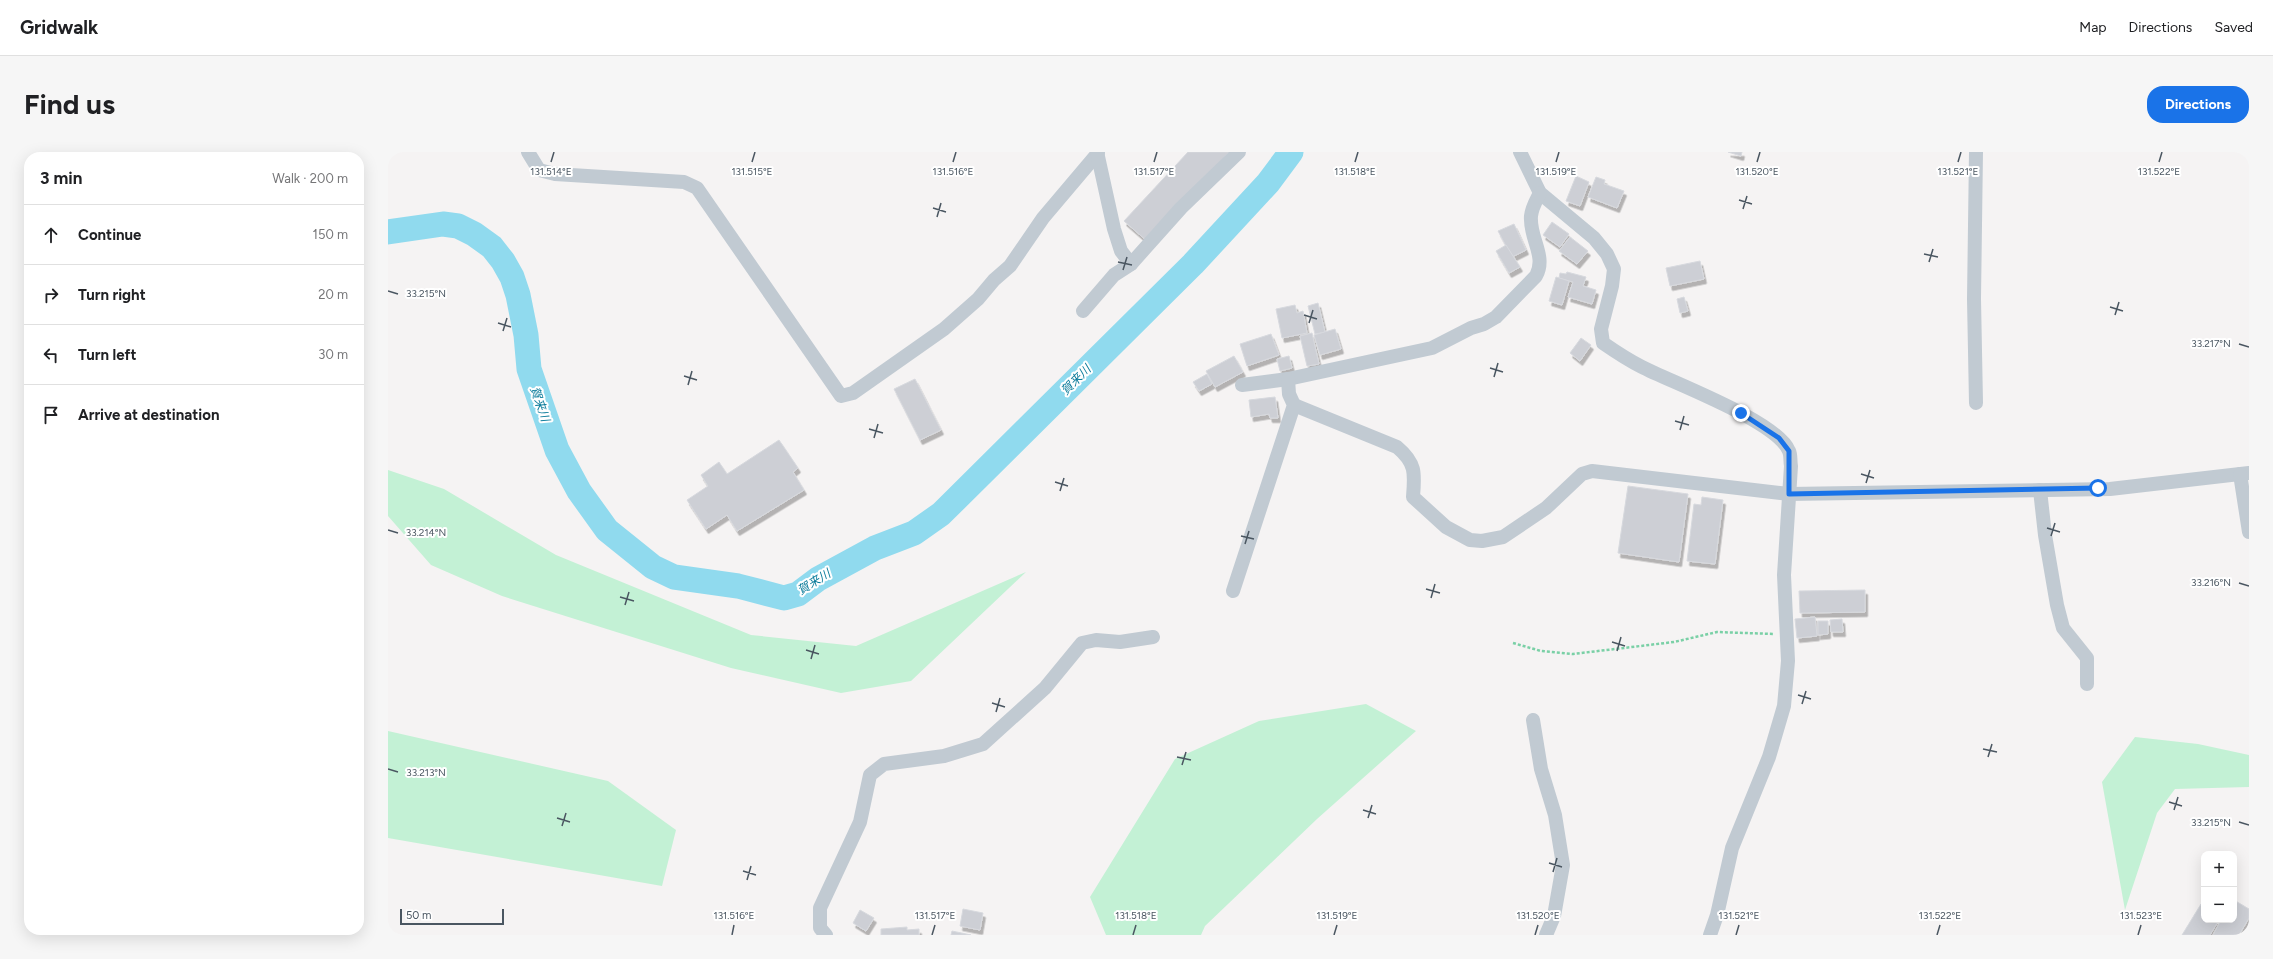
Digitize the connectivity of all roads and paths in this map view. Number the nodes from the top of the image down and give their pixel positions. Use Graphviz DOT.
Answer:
graph roads {
  1 [pos="528,152"];
  2 [pos="1239,152"];
  3 [pos="1520,152"];
  4 [pos="1976,152"];
  5 [pos="1097,153"];
  6 [pos="1540,193"];
  7 [pos="1131,264"];
  8 [pos="1083,311"];
  9 [pos="1288,379"];
  10 [pos="1242,385"];
  11 [pos="1976,403"];
  12 [pos="1294,405"];
  13 [pos="2245,474"];
  14 [pos="2040,490"];
  15 [pos="1789,494"];
  16 [pos="2249,532"];
  17 [pos="1233,591"];
  18 [pos="1786,634"];
  19 [pos="1153,637"];
  20 [pos="1513,643"];
  21 [pos="2087,684"];
  22 [pos="1533,720"];
  23 [pos="826,935"];
  24 [pos="1546,935"];
  25 [pos="1710,935"];
  1 -- 5 [label="street"];
  2 -- 7 [label="street"];
  3 -- 6 [label="street"];
  4 -- 11 [label="street"];
  5 -- 7 [label="street"];
  6 -- 9 [label="street"];
  6 -- 15 [label="street"];
  7 -- 8 [label="street"];
  9 -- 10 [label="street"];
  9 -- 12 [label="street"];
  12 -- 15 [label="street"];
  12 -- 17 [label="street"];
  13 -- 14 [label="street"];
  13 -- 16 [label="street"];
  14 -- 15 [label="street"];
  14 -- 21 [label="street"];
  15 -- 18 [label="street"];
  18 -- 20 [label="path"];
  18 -- 25 [label="street"];
  19 -- 23 [label="street"];
  22 -- 24 [label="street"];
}
